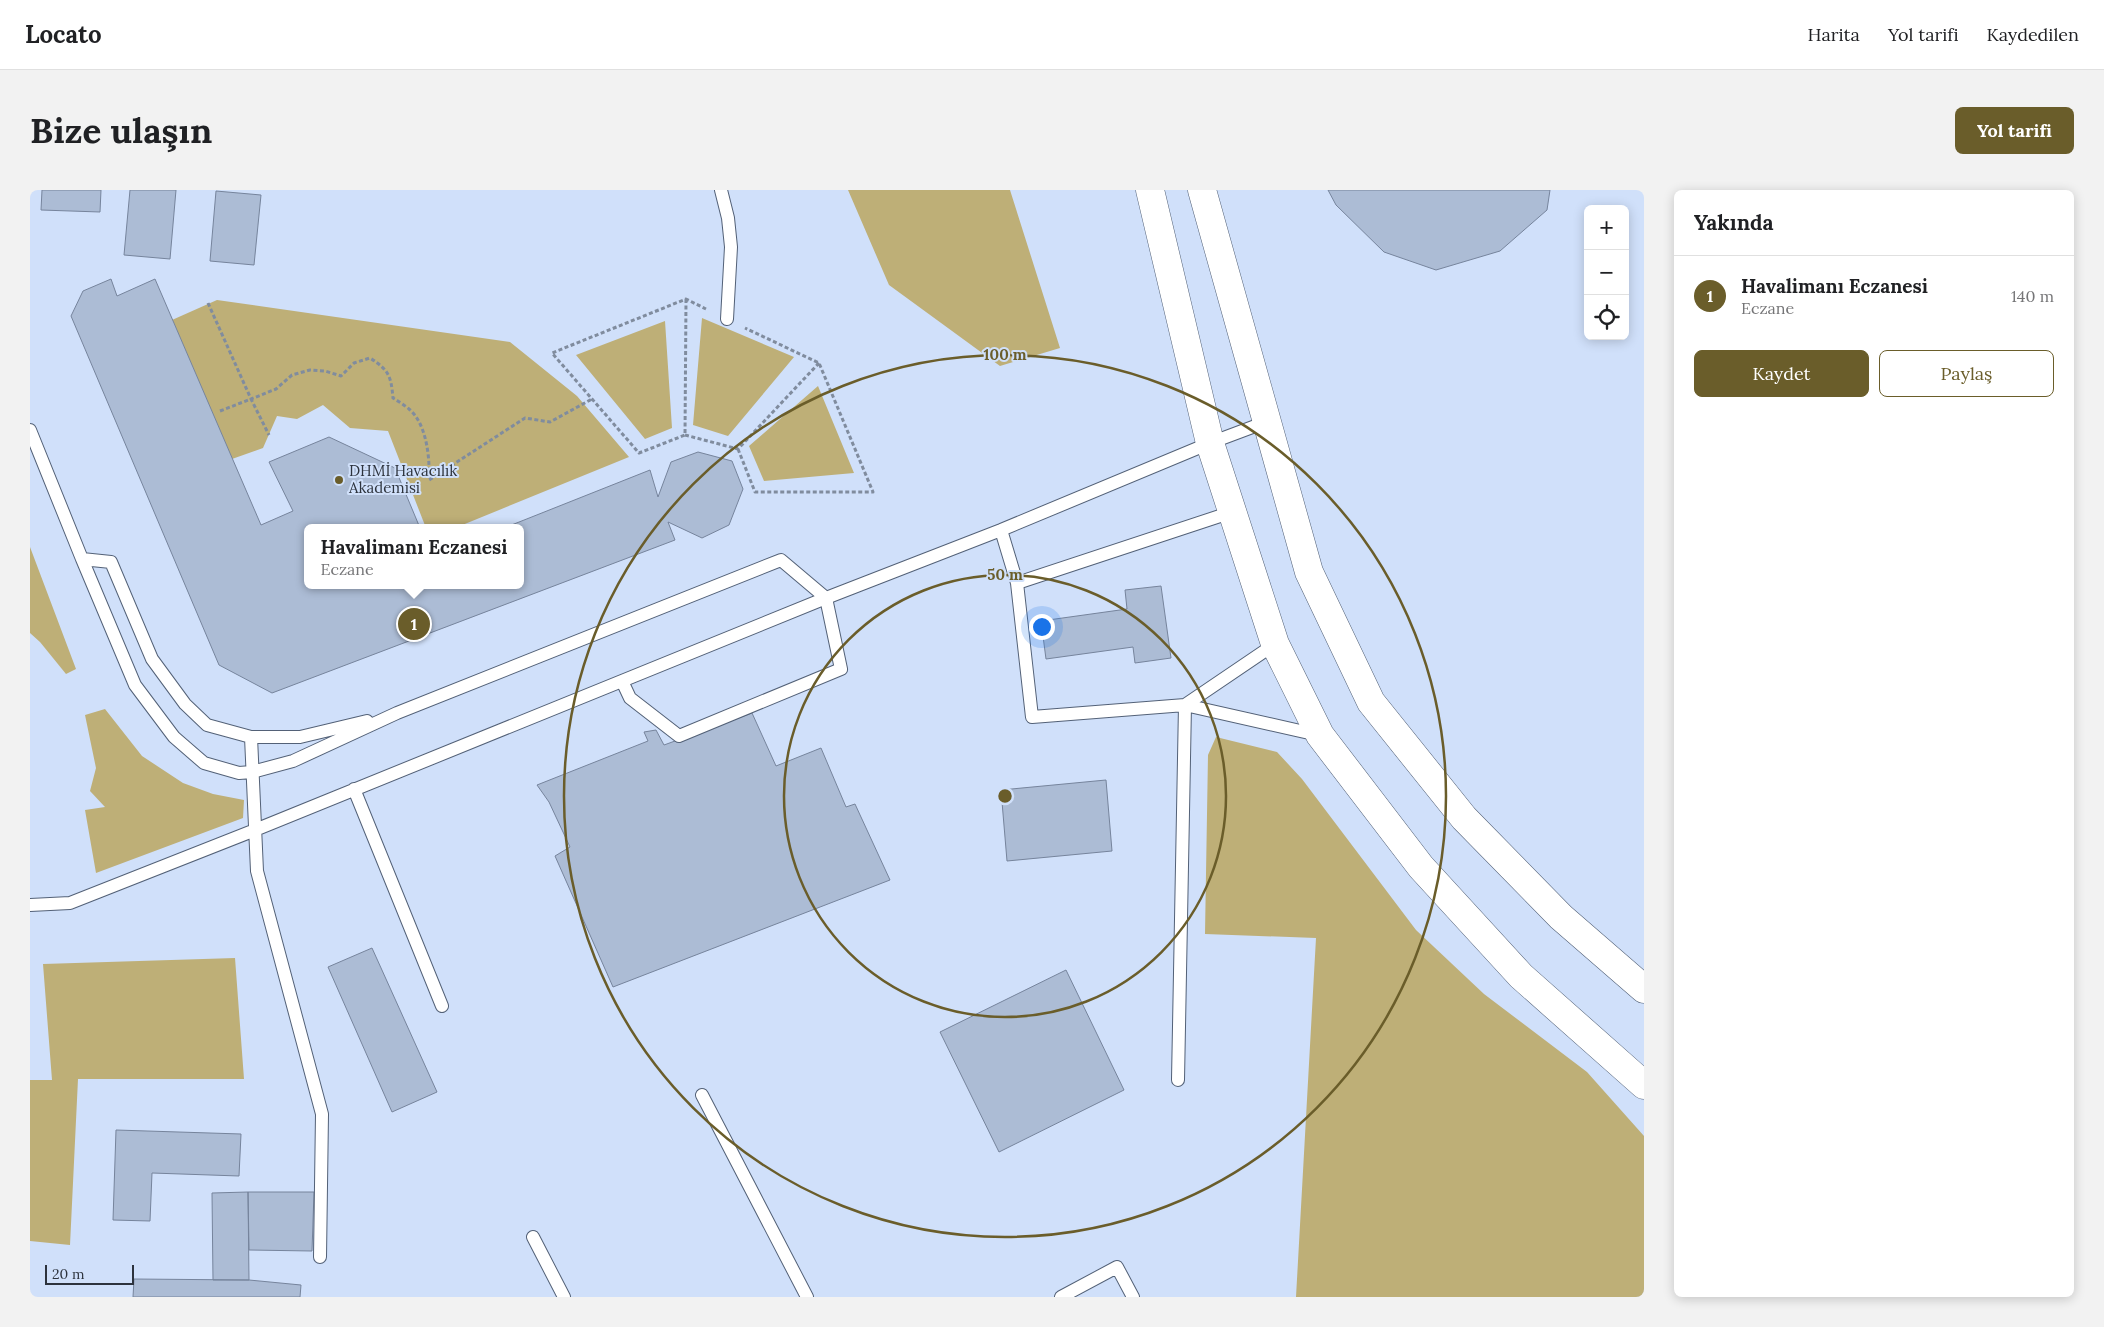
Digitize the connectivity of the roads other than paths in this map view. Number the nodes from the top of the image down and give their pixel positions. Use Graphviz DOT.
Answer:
graph roads {
  1 [pos="721,190"];
  2 [pos="1150,190"];
  3 [pos="1202,190"];
  4 [pos="727,319"];
  5 [pos="1266,422"];
  6 [pos="30,430"];
  7 [pos="1210,443"];
  8 [pos="1232,512"];
  9 [pos="1001,530"];
  10 [pos="82,559"];
  11 [pos="1017,584"];
  12 [pos="826,598"];
  13 [pos="1275,644"];
  14 [pos="622,680"];
  15 [pos="1185,705"];
  16 [pos="397,713"];
  17 [pos="1320,735"];
  18 [pos="251,737"];
  19 [pos="252,772"];
  20 [pos="354,789"];
  21 [pos="256,830"];
  22 [pos="30,905"];
  23 [pos="1644,989"];
  24 [pos="442,1006"];
  25 [pos="1178,1080"];
  26 [pos="1644,1085"];
  27 [pos="702,1095"];
  28 [pos="533,1237"];
  29 [pos="320,1257"];
  30 [pos="564,1297"];
  31 [pos="808,1297"];
  32 [pos="1061,1297"];
  33 [pos="1132,1297"];
  1 -- 4 [label="lane"];
  2 -- 7 [label="street"];
  3 -- 5 [label="street"];
  5 -- 7 [label="lane"];
  5 -- 23 [label="street"];
  6 -- 10 [label="lane"];
  7 -- 8 [label="street"];
  7 -- 9 [label="lane"];
  8 -- 11 [label="lane"];
  8 -- 13 [label="street"];
  9 -- 11 [label="lane"];
  9 -- 12 [label="lane"];
  10 -- 18 [label="lane"];
  10 -- 19 [label="lane"];
  11 -- 15 [label="lane"];
  12 -- 14 [label="lane"];
  12 -- 14 [label="lane"];
  12 -- 16 [label="lane"];
  13 -- 15 [label="lane"];
  13 -- 17 [label="street"];
  14 -- 20 [label="lane"];
  15 -- 17 [label="lane"];
  15 -- 25 [label="lane"];
  16 -- 18 [label="lane"];
  16 -- 19 [label="lane"];
  17 -- 26 [label="street"];
  18 -- 19 [label="lane"];
  19 -- 21 [label="lane"];
  20 -- 21 [label="lane"];
  20 -- 24 [label="lane"];
  21 -- 22 [label="lane"];
  21 -- 29 [label="lane"];
  27 -- 31 [label="lane"];
  28 -- 30 [label="lane"];
  32 -- 33 [label="lane"];
}
